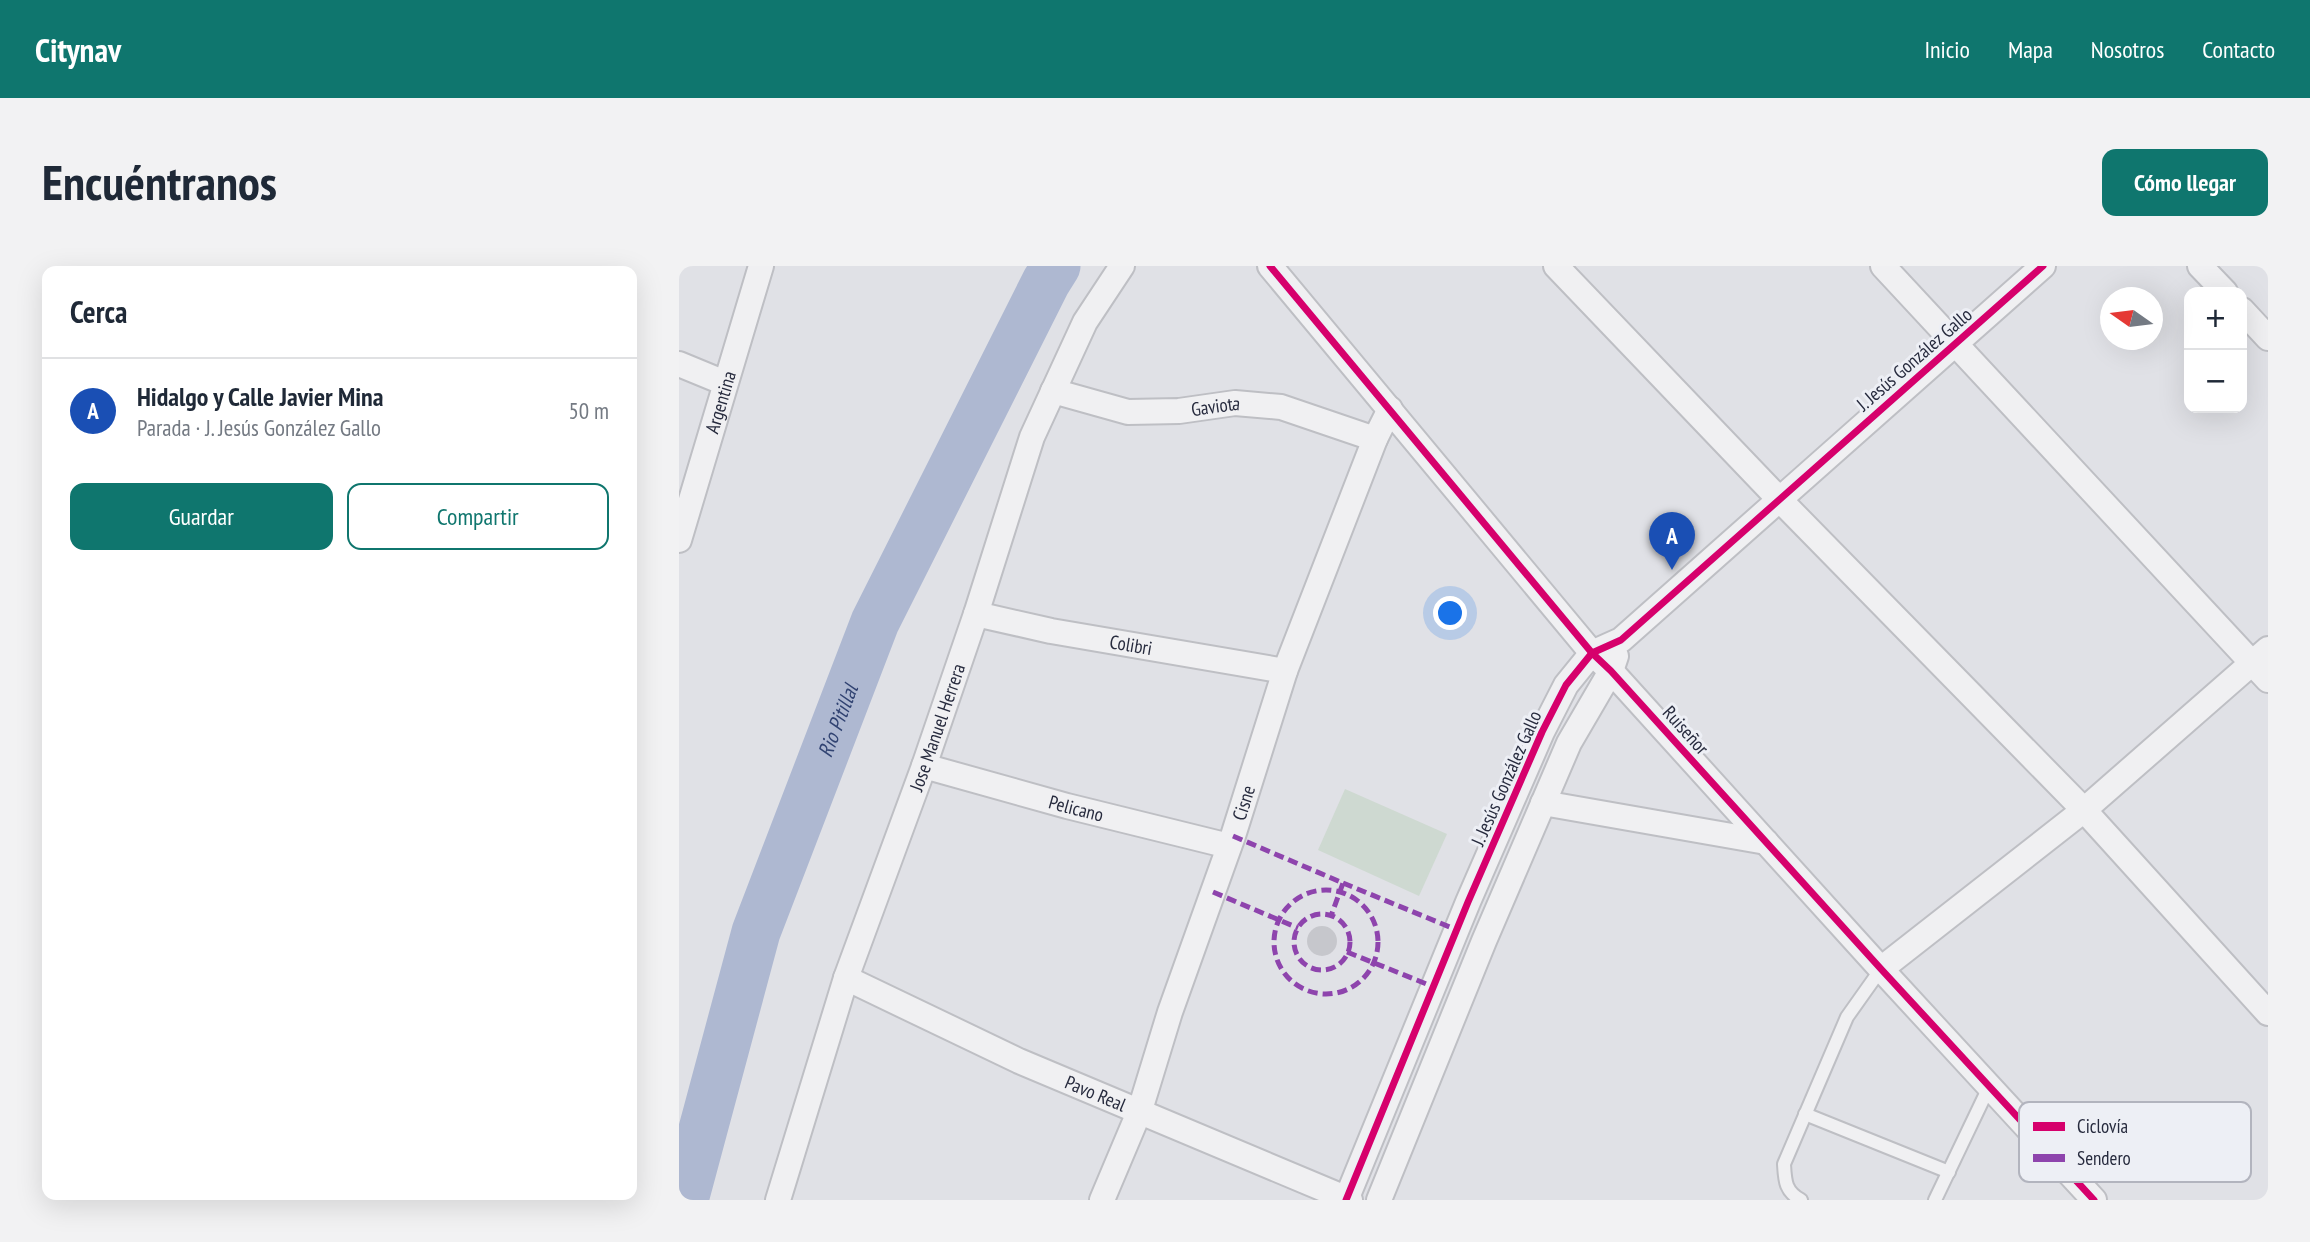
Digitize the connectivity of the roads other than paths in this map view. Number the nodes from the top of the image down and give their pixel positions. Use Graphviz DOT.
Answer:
graph roads {
  1 [pos="761,266"];
  2 [pos="1122,266"];
  3 [pos="1270,266"];
  4 [pos="1556,266"];
  5 [pos="1883,266"];
  6 [pos="2042,266"];
  7 [pos="2200,266"];
  8 [pos="2220,287"];
  9 [pos="2247,315"];
  10 [pos="2268,338"];
  11 [pos="1954,344"];
  12 [pos="680,365"];
  13 [pos="726,383"];
  14 [pos="1053,391"];
  15 [pos="1390,409"];
  16 [pos="1375,439"];
  17 [pos="1779,499"];
  18 [pos="679,540"];
  19 [pos="976,614"];
  20 [pos="1621,640"];
  21 [pos="1591,653"];
  22 [pos="2263,664"];
  23 [pos="1285,671"];
  24 [pos="1611,671"];
  25 [pos="923,766"];
  26 [pos="1543,803"];
  27 [pos="2084,810"];
  28 [pos="1766,842"];
  29 [pos="1229,846"];
  30 [pos="1881,968"];
  31 [pos="846,978"];
  32 [pos="2268,1013"];
  33 [pos="1990,1085"];
  34 [pos="1140,1110"];
  35 [pos="1805,1114"];
  36 [pos="2019,1117"];
  37 [pos="1949,1172"];
  38 [pos="2078,1182"];
  39 [pos="1347,1199"];
  40 [pos="778,1200"];
  41 [pos="1102,1200"];
  42 [pos="1379,1200"];
  43 [pos="1801,1200"];
  44 [pos="1935,1200"];
  45 [pos="2094,1200"];
  1 -- 13 [label="street, Argentina"];
  2 -- 14 [label="street, Jose Manuel Herrera"];
  3 -- 15 [label="street, Ruiseñor"];
  4 -- 17 [label="street"];
  5 -- 11 [label="street"];
  6 -- 11 [label="street, J. Jesús González Gallo"];
  7 -- 8 [label="street"];
  9 -- 10 [label="street"];
  11 -- 17 [label="street, J. Jesús González Gallo"];
  11 -- 22 [label="street"];
  12 -- 13 [label="street"];
  13 -- 18 [label="street, Argentina"];
  14 -- 16 [label="street, Gaviota"];
  14 -- 19 [label="street, Jose Manuel Herrera"];
  15 -- 16 [label="street, Cisne"];
  15 -- 21 [label="street, Ruiseñor"];
  16 -- 23 [label="street, Cisne"];
  17 -- 20 [label="street, J. Jesús González Gallo"];
  17 -- 27 [label="street"];
  19 -- 23 [label="street, Colibri"];
  19 -- 25 [label="street, Jose Manuel Herrera"];
  20 -- 21 [label="street, J. Jesús González Gallo"];
  20 -- 24 [label="street"];
  21 -- 24 [label="street, Ruiseñor"];
  21 -- 39 [label="street, J. Jesús González Gallo"];
  22 -- 27 [label="street"];
  23 -- 29 [label="street, Cisne"];
  24 -- 26 [label="street"];
  24 -- 28 [label="street, Ruiseñor"];
  25 -- 29 [label="street, Pelicano"];
  25 -- 31 [label="street, Jose Manuel Herrera"];
  26 -- 28 [label="street"];
  26 -- 42 [label="street"];
  27 -- 30 [label="street"];
  27 -- 32 [label="street"];
  28 -- 30 [label="street, Ruiseñor"];
  29 -- 34 [label="street, Cisne"];
  30 -- 33 [label="street, Ruiseñor"];
  30 -- 35 [label="lane"];
  31 -- 34 [label="street, Pavo Real"];
  31 -- 40 [label="street, Jose Manuel Herrera"];
  33 -- 36 [label="street, Ruiseñor"];
  33 -- 37 [label="lane"];
  34 -- 39 [label="street, Pavo Real"];
  34 -- 41 [label="street, Cisne"];
  35 -- 37 [label="lane"];
  35 -- 43 [label="lane"];
  37 -- 44 [label="lane"];
  38 -- 45 [label="street, Ruiseñor"];
}
